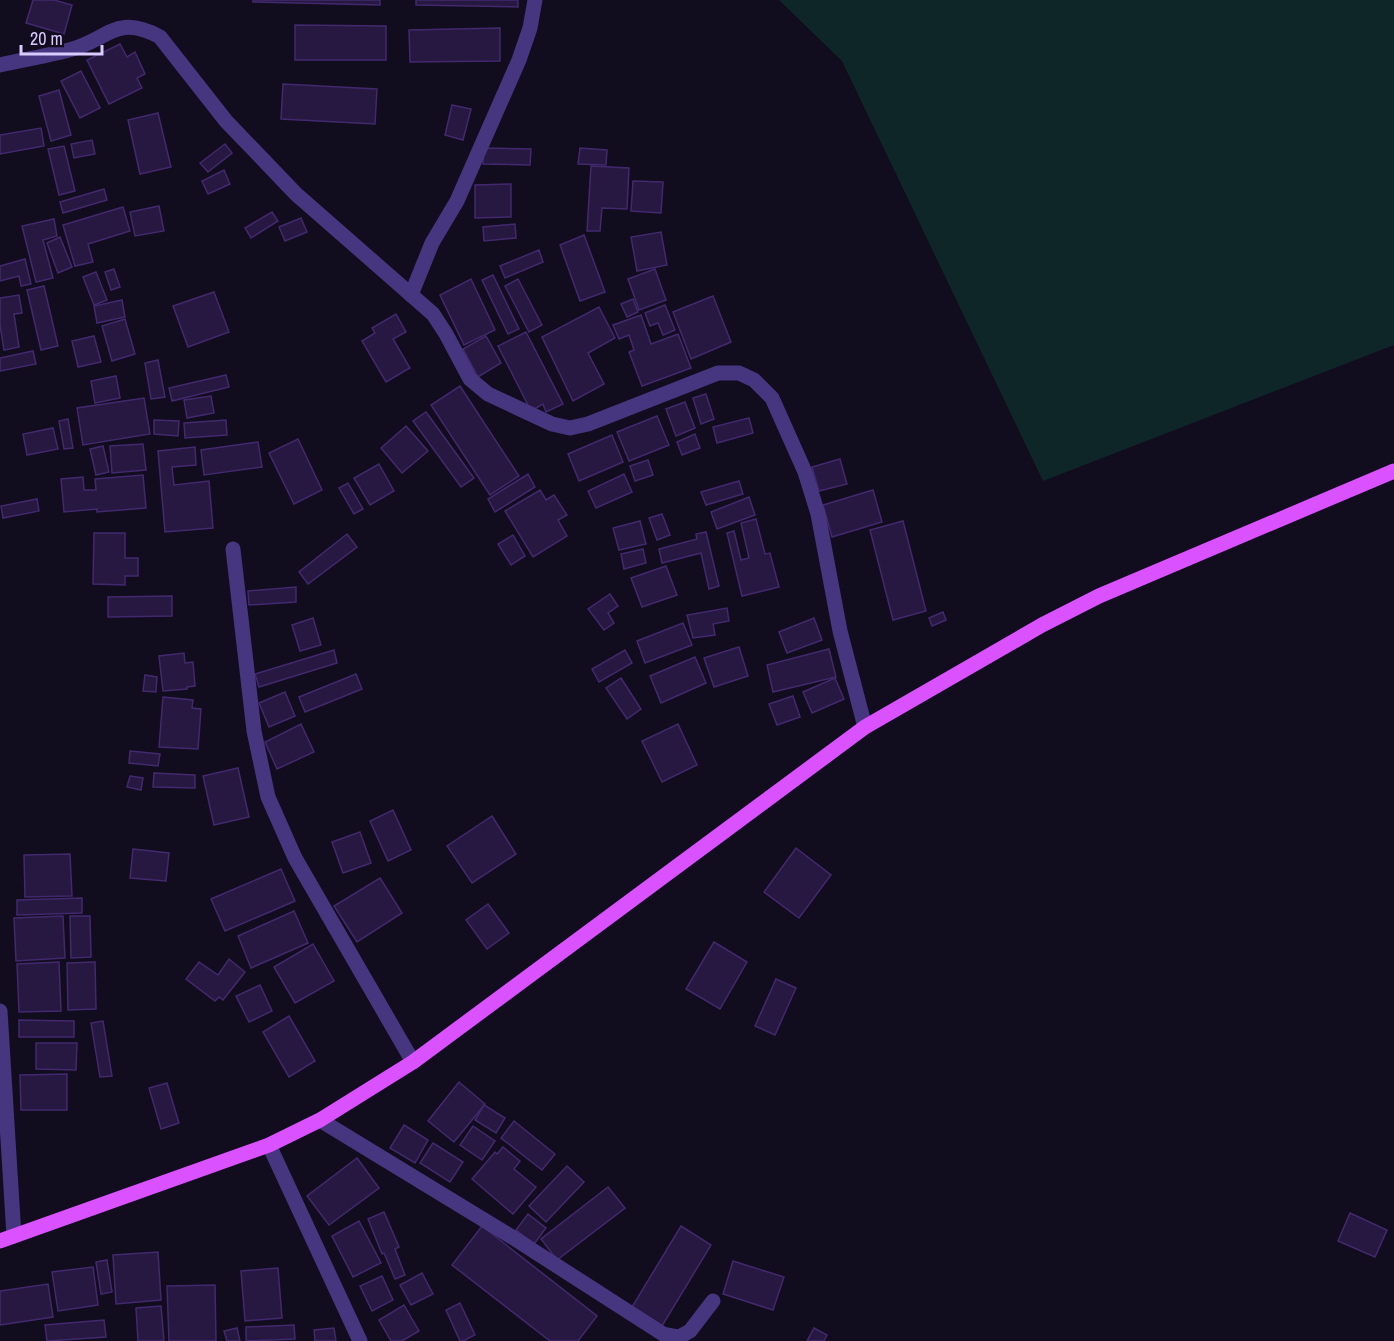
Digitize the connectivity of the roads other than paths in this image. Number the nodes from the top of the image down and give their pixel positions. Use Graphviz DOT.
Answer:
graph roads {
  1 [pos="535,0"];
  2 [pos="0,65"];
  3 [pos="411,295"];
  4 [pos="1394,471"];
  5 [pos="233,549"];
  6 [pos="865,727"];
  7 [pos="0,1011"];
  8 [pos="413,1062"];
  9 [pos="320,1120"];
  10 [pos="269,1145"];
  11 [pos="7,1239"];
  12 [pos="713,1301"];
  13 [pos="360,1341"];
  1 -- 3 [label="street"];
  2 -- 3 [label="street"];
  3 -- 6 [label="street"];
  4 -- 6 [label="main road"];
  5 -- 8 [label="street"];
  6 -- 8 [label="main road"];
  7 -- 11 [label="street"];
  8 -- 9 [label="main road"];
  9 -- 10 [label="main road"];
  9 -- 12 [label="street"];
  10 -- 11 [label="main road"];
  10 -- 13 [label="street"];
}
